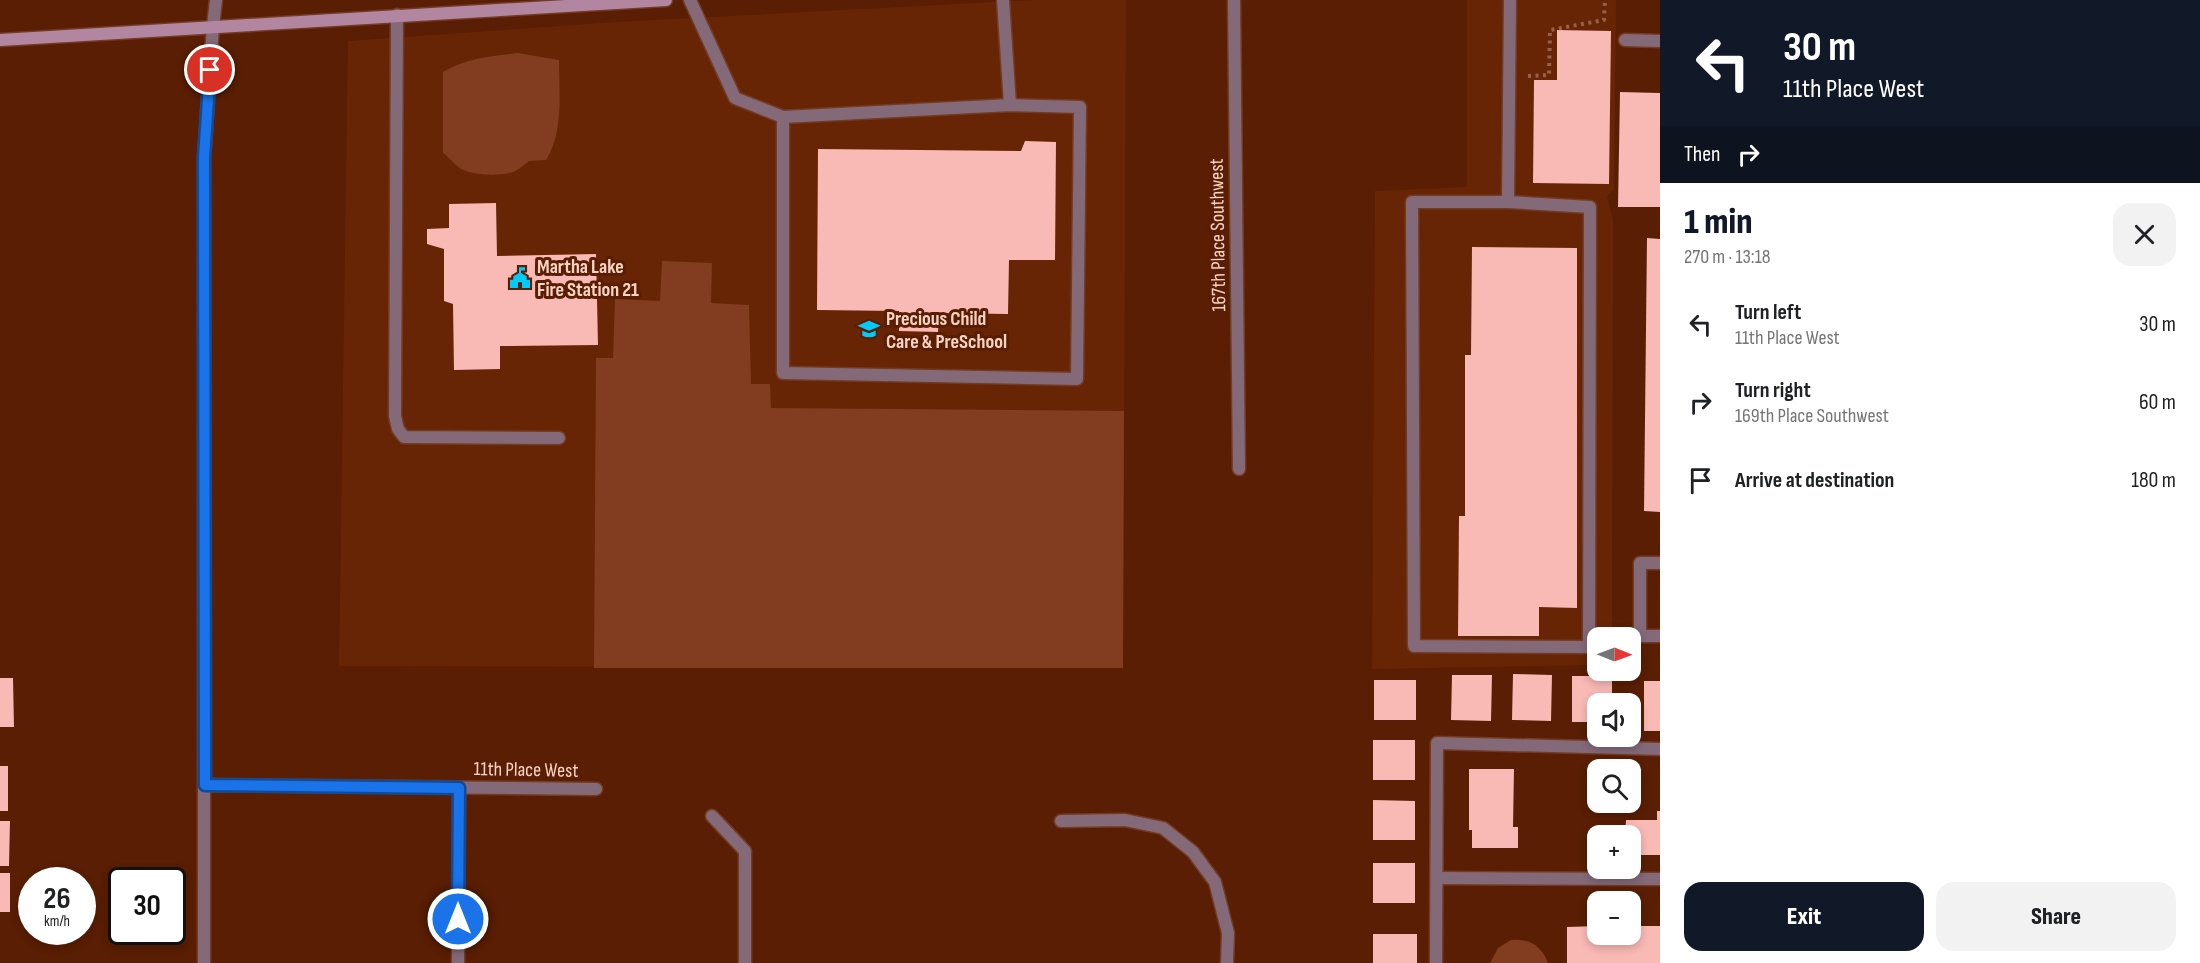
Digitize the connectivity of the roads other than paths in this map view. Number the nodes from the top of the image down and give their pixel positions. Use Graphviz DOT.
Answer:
graph roads {
  1 [pos="216,0"];
  2 [pos="666,0"];
  3 [pos="690,0"];
  4 [pos="1003,0"];
  5 [pos="1234,0"];
  6 [pos="1510,0"];
  7 [pos="542,3"];
  8 [pos="397,15"];
  9 [pos="213,26"];
  10 [pos="0,40"];
  11 [pos="1625,40"];
  12 [pos="1660,41"];
  13 [pos="1010,105"];
  14 [pos="783,117"];
  15 [pos="1508,202"];
  16 [pos="559,438"];
  17 [pos="1239,469"];
  18 [pos="1660,563"];
  19 [pos="1660,636"];
  20 [pos="1660,749"];
  21 [pos="205,785"];
  22 [pos="459,788"];
  23 [pos="596,789"];
  24 [pos="712,816"];
  25 [pos="1061,821"];
  26 [pos="1437,878"];
  27 [pos="1660,879"];
  28 [pos="204,963"];
  29 [pos="458,963"];
  30 [pos="745,963"];
  31 [pos="1227,963"];
  32 [pos="1437,963"];
  1 -- 9 [label="street"];
  2 -- 7 [label="street"];
  3 -- 14 [label="street"];
  4 -- 13 [label="street"];
  5 -- 17 [label="street, 167th Place Southwest"];
  6 -- 15 [label="street"];
  7 -- 8 [label="street"];
  8 -- 9 [label="street"];
  8 -- 16 [label="street"];
  9 -- 10 [label="street"];
  9 -- 21 [label="street"];
  11 -- 12 [label="street"];
  13 -- 14 [label="street"];
  13 -- 14 [label="street"];
  15 -- 15 [label="street"];
  18 -- 19 [label="street"];
  20 -- 26 [label="street"];
  21 -- 22 [label="street, 11th Place West"];
  21 -- 28 [label="street"];
  22 -- 23 [label="street, 11th Place West"];
  22 -- 29 [label="street"];
  24 -- 30 [label="street"];
  25 -- 31 [label="street"];
  26 -- 27 [label="street"];
  26 -- 32 [label="street"];
}
